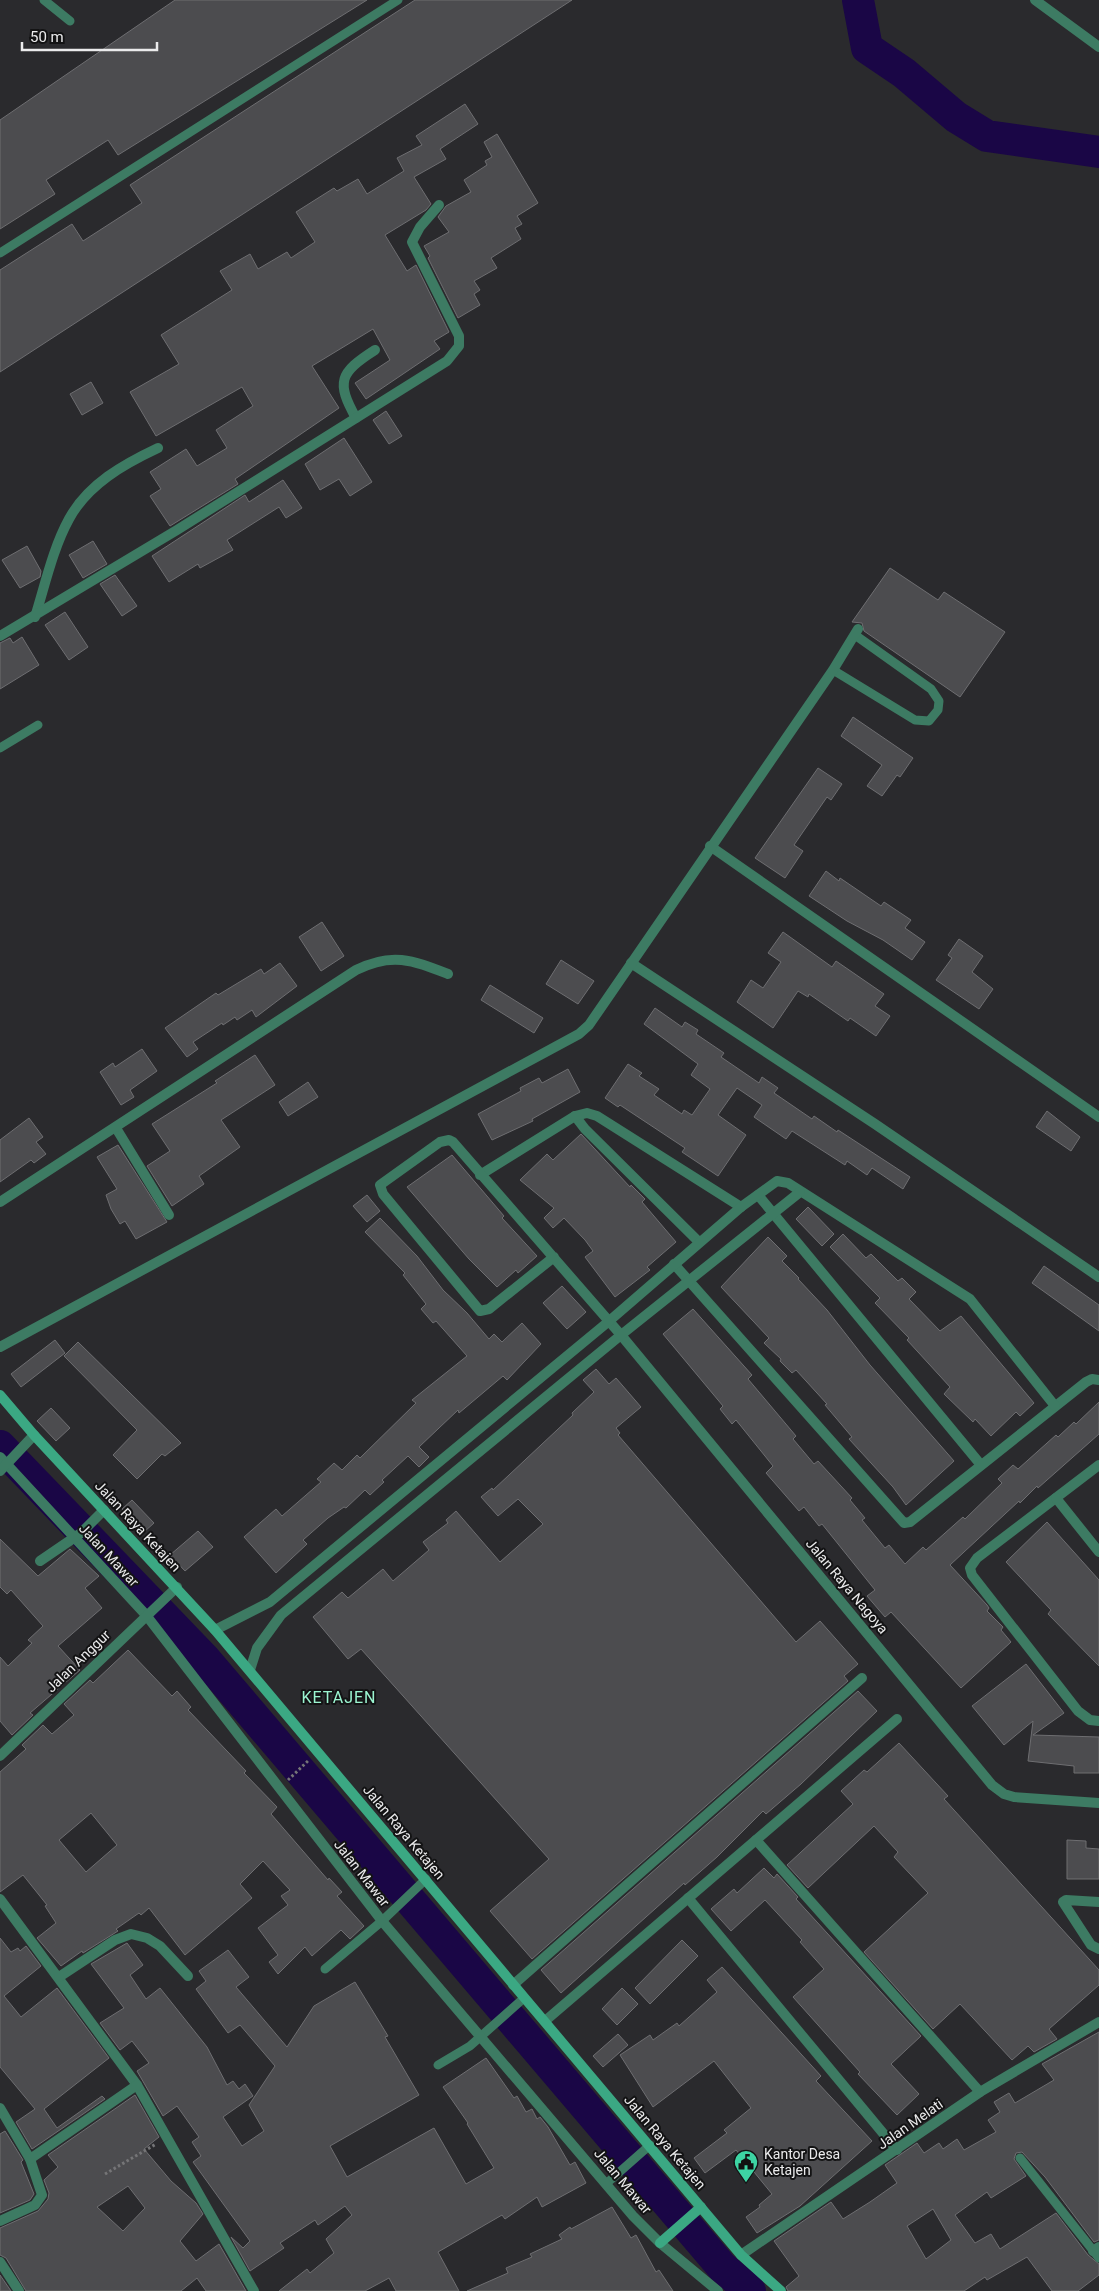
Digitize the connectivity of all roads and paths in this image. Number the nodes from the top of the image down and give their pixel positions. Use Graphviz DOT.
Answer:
graph roads {
  1 [pos="44,0"];
  2 [pos="398,0"];
  3 [pos="1035,0"];
  4 [pos="70,21"];
  5 [pos="1099,46"];
  6 [pos="439,205"];
  7 [pos="0,253"];
  8 [pos="375,350"];
  9 [pos="356,418"];
  10 [pos="158,448"];
  11 [pos="34,617"];
  12 [pos="856,632"];
  13 [pos="0,636"];
  14 [pos="833,670"];
  15 [pos="38,725"];
  16 [pos="0,748"];
  17 [pos="710,846"];
  18 [pos="631,963"];
  19 [pos="448,974"];
  20 [pos="575,1116"];
  21 [pos="1099,1117"];
  22 [pos="116,1128"];
  23 [pos="480,1174"];
  24 [pos="800,1192"];
  25 [pos="758,1195"];
  26 [pos="0,1202"];
  27 [pos="741,1206"];
  28 [pos="772,1212"];
  29 [pos="169,1215"];
  30 [pos="699,1242"];
  31 [pos="554,1257"];
  32 [pos="674,1264"];
  33 [pos="1099,1277"];
  34 [pos="688,1280"];
  35 [pos="608,1322"];
  36 [pos="620,1335"];
  37 [pos="0,1347"];
  38 [pos="1099,1380"];
  39 [pos="0,1395"];
  40 [pos="1055,1406"];
  41 [pos="34,1435"];
  42 [pos="5,1463"];
  43 [pos="981,1465"];
  44 [pos="1099,1465"];
  45 [pos="1056,1498"];
  46 [pos="102,1513"];
  47 [pos="78,1535"];
  48 [pos="1099,1552"];
  49 [pos="40,1561"];
  50 [pos="174,1590"];
  51 [pos="270,1602"];
  52 [pos="149,1613"];
  53 [pos="281,1614"];
  54 [pos="215,1630"];
  55 [pos="250,1670"];
  56 [pos="862,1678"];
  57 [pos="897,1719"];
  58 [pos="1099,1721"];
  59 [pos="0,1756"];
  60 [pos="307,1761"];
  61 [pos="284,1784"];
  62 [pos="1099,1803"];
  63 [pos="756,1840"];
  64 [pos="426,1879"];
  65 [pos="688,1898"];
  66 [pos="0,1899"];
  67 [pos="1099,1902"];
  68 [pos="384,1919"];
  69 [pos="1099,1949"];
  70 [pos="325,1969"];
  71 [pos="188,1976"];
  72 [pos="59,1977"];
  73 [pos="513,1985"];
  74 [pos="524,1998"];
  75 [pos="545,2021"];
  76 [pos="1099,2022"];
  77 [pos="483,2035"];
  78 [pos="438,2065"];
  79 [pos="137,2085"];
  80 [pos="980,2092"];
  81 [pos="0,2108"];
  82 [pos="167,2137"];
  83 [pos="650,2145"];
  84 [pos="897,2150"];
  85 [pos="1020,2158"];
  86 [pos="30,2159"];
  87 [pos="105,2174"];
  88 [pos="610,2180"];
  89 [pos="698,2210"];
  90 [pos="0,2221"];
  91 [pos="663,2241"];
  92 [pos="1097,2252"];
  93 [pos="742,2255"];
  94 [pos="0,2262"];
  95 [pos="16,2290"];
  96 [pos="254,2291"];
  97 [pos="718,2291"];
  98 [pos="781,2291"];
  1 -- 4 [label="lane"];
  2 -- 7 [label="lane"];
  3 -- 5 [label="street"];
  6 -- 9 [label="street"];
  8 -- 9 [label="street"];
  9 -- 11 [label="street"];
  10 -- 11 [label="street"];
  11 -- 13 [label="street"];
  12 -- 14 [label="street"];
  12 -- 14 [label="lane"];
  14 -- 17 [label="street"];
  15 -- 16 [label="lane"];
  17 -- 18 [label="street"];
  17 -- 21 [label="street"];
  18 -- 33 [label="street"];
  18 -- 37 [label="street"];
  19 -- 22 [label="street"];
  20 -- 23 [label="street"];
  20 -- 27 [label="street"];
  20 -- 30 [label="street"];
  22 -- 26 [label="street"];
  22 -- 29 [label="street"];
  23 -- 31 [label="street, Jalan Raya Nagoya"];
  23 -- 31 [label="street, Jalan Raya Nagoya"];
  24 -- 25 [label="street"];
  24 -- 28 [label="street"];
  24 -- 40 [label="street"];
  25 -- 27 [label="street"];
  25 -- 28 [label="street"];
  27 -- 30 [label="street"];
  28 -- 34 [label="street"];
  28 -- 43 [label="street"];
  30 -- 32 [label="street"];
  31 -- 35 [label="street, Jalan Raya Nagoya"];
  32 -- 34 [label="street"];
  32 -- 35 [label="street"];
  34 -- 36 [label="street"];
  34 -- 43 [label="street"];
  35 -- 36 [label="street, Jalan Raya Nagoya"];
  35 -- 51 [label="street"];
  36 -- 53 [label="street"];
  36 -- 62 [label="street, Jalan Raya Nagoya"];
  38 -- 40 [label="street"];
  39 -- 41 [label="street, Jalan Raya Ketajen"];
  40 -- 43 [label="street"];
  41 -- 42 [label="street"];
  41 -- 46 [label="street, Jalan Raya Ketajen"];
  42 -- 47 [label="street, Jalan Mawar"];
  44 -- 45 [label="street"];
  45 -- 48 [label="street"];
  45 -- 58 [label="street"];
  46 -- 47 [label="street"];
  46 -- 50 [label="street, Jalan Raya Ketajen"];
  47 -- 49 [label="street"];
  47 -- 52 [label="street, Jalan Mawar"];
  50 -- 52 [label="street, Jalan Anggur"];
  50 -- 54 [label="street, Jalan Raya Ketajen"];
  51 -- 53 [label="street"];
  51 -- 54 [label="street"];
  52 -- 59 [label="street, Jalan Anggur"];
  52 -- 68 [label="street, Jalan Mawar"];
  53 -- 55 [label="street"];
  54 -- 55 [label="street, Jalan Raya Ketajen"];
  55 -- 64 [label="street, Jalan Raya Ketajen"];
  56 -- 73 [label="street"];
  57 -- 63 [label="street"];
  60 -- 61 [label="path"];
  63 -- 65 [label="street"];
  63 -- 80 [label="street"];
  64 -- 68 [label="lane"];
  64 -- 73 [label="street, Jalan Raya Ketajen"];
  65 -- 75 [label="street"];
  65 -- 84 [label="street"];
  66 -- 72 [label="street"];
  67 -- 69 [label="street"];
  68 -- 70 [label="lane"];
  68 -- 77 [label="street, Jalan Mawar"];
  71 -- 72 [label="street"];
  72 -- 79 [label="street"];
  73 -- 74 [label="street, Jalan Raya Ketajen"];
  74 -- 75 [label="street, Jalan Raya Ketajen"];
  74 -- 77 [label="lane"];
  75 -- 83 [label="street, Jalan Raya Ketajen"];
  76 -- 80 [label="street, Jalan Melati"];
  77 -- 78 [label="lane"];
  77 -- 88 [label="street, Jalan Mawar"];
  79 -- 82 [label="street"];
  79 -- 86 [label="street"];
  80 -- 84 [label="street, Jalan Melati"];
  81 -- 86 [label="street"];
  82 -- 87 [label="path"];
  82 -- 96 [label="street"];
  83 -- 88 [label="lane"];
  83 -- 89 [label="street, Jalan Raya Ketajen"];
  84 -- 93 [label="street, Jalan Melati"];
  85 -- 92 [label="lane"];
  86 -- 90 [label="street"];
  88 -- 91 [label="street, Jalan Mawar"];
  89 -- 91 [label="street"];
  89 -- 93 [label="street, Jalan Raya Ketajen"];
  91 -- 97 [label="street, Jalan Mawar"];
  93 -- 98 [label="street, Jalan Raya Ketajen"];
  94 -- 95 [label="street"];
}
